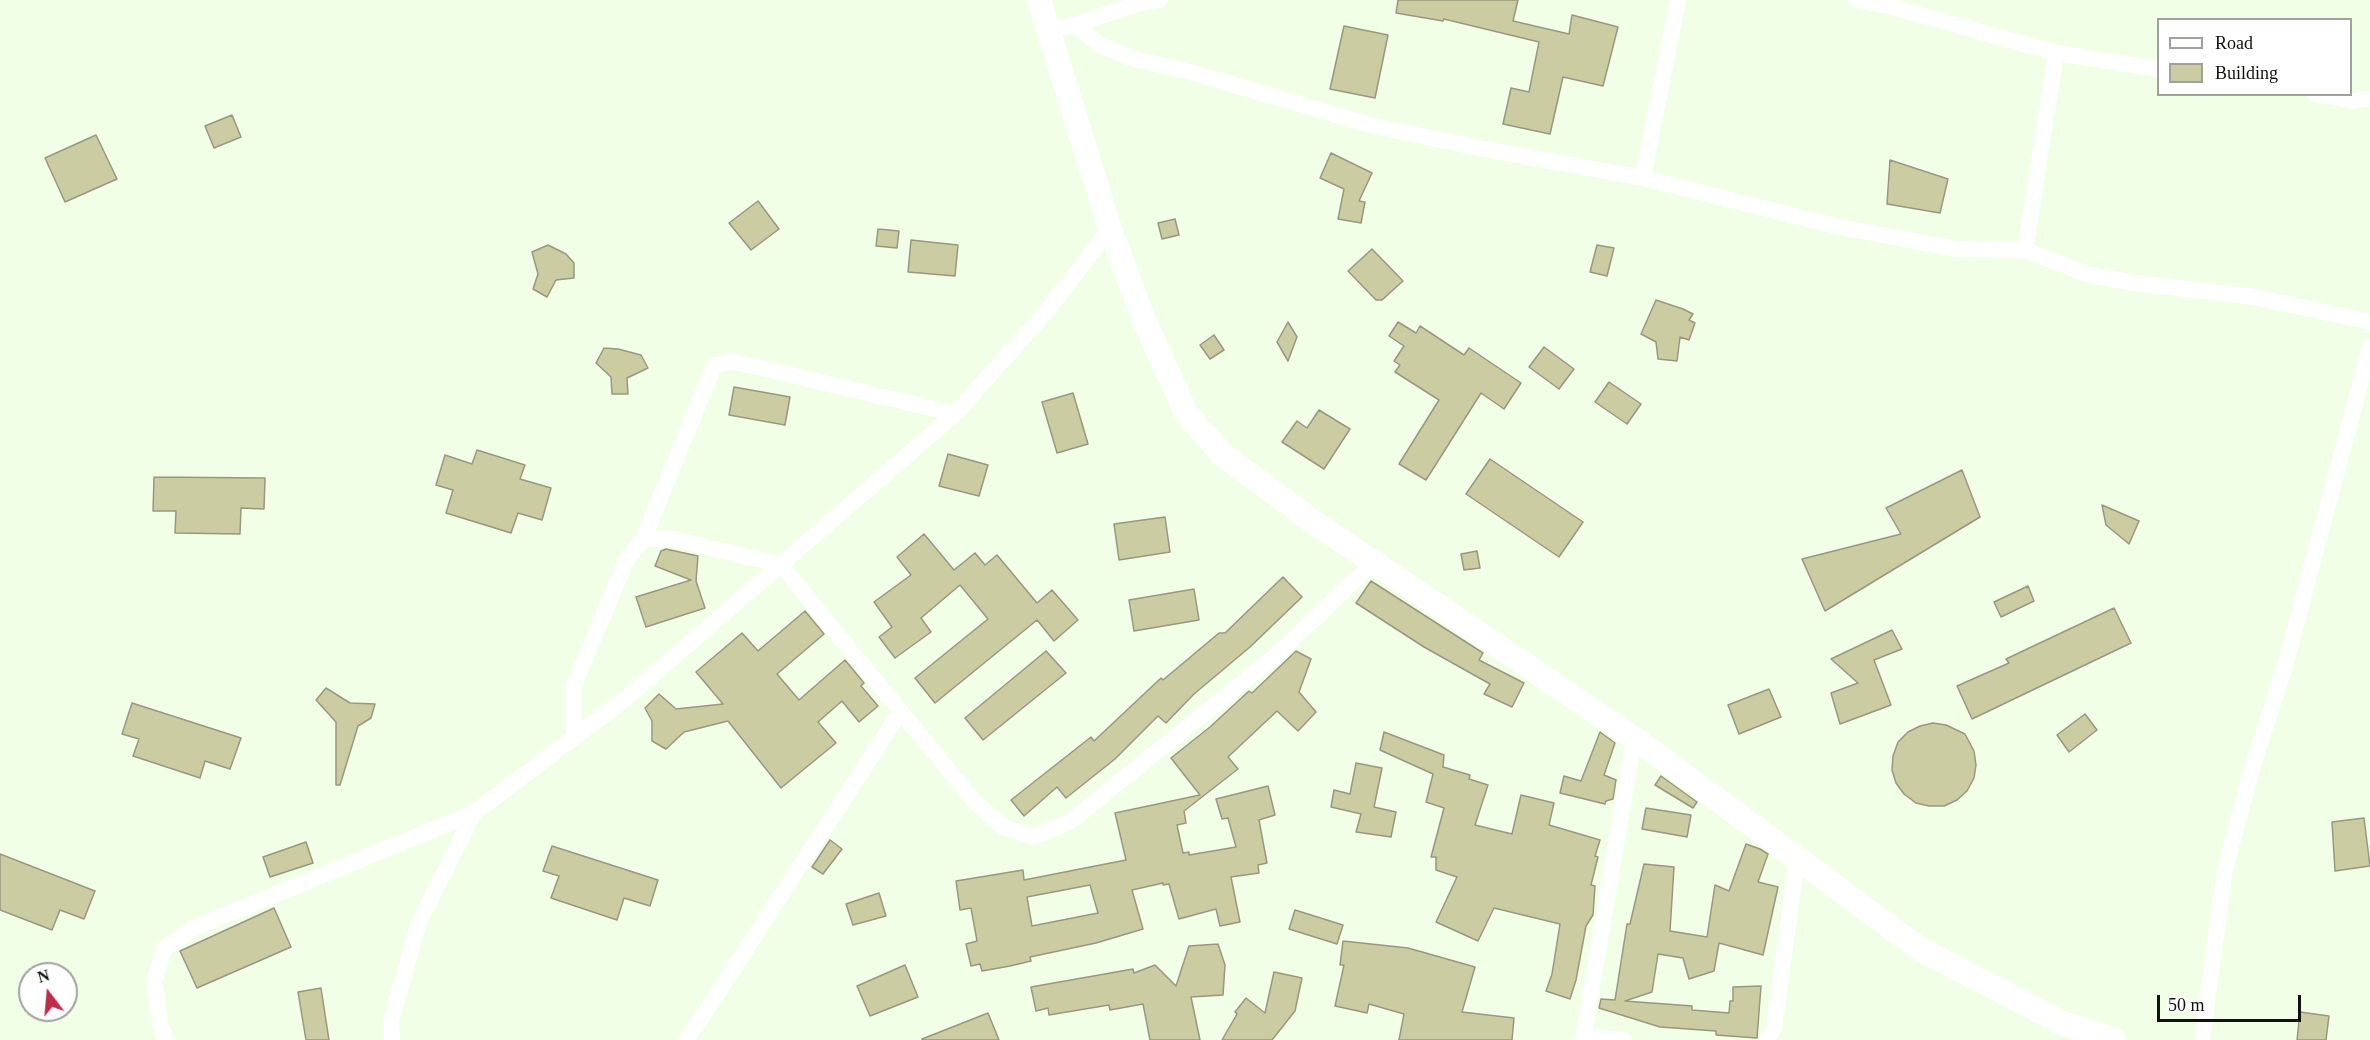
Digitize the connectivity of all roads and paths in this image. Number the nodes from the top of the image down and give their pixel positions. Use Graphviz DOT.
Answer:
graph roads {
  1 [pos="1039,0"];
  2 [pos="1160,0"];
  3 [pos="1678,0"];
  4 [pos="1856,0"];
  5 [pos="1075,25"];
  6 [pos="1048,29"];
  7 [pos="2056,53"];
  8 [pos="2157,69"];
  9 [pos="2326,96"];
  10 [pos="2370,98"];
  11 [pos="1643,178"];
  12 [pos="1110,228"];
  13 [pos="2025,250"];
  14 [pos="2370,322"];
  15 [pos="2370,347"];
  16 [pos="955,414"];
  17 [pos="643,540"];
  18 [pos="1374,562"];
  19 [pos="781,565"];
  20 [pos="901,711"];
  21 [pos="574,738"];
  22 [pos="1634,738"];
  23 [pos="474,813"];
  24 [pos="1797,858"];
  25 [pos="1584,1039"];
  26 [pos="167,1040"];
  27 [pos="392,1040"];
  28 [pos="687,1040"];
  29 [pos="1624,1040"];
  30 [pos="1767,1040"];
  31 [pos="2114,1040"];
  32 [pos="2202,1040"];
  1 -- 6 [label="street"];
  2 -- 5 [label="street"];
  3 -- 11 [label="street"];
  4 -- 7 [label="street"];
  5 -- 6 [label="street"];
  5 -- 11 [label="street"];
  6 -- 12 [label="street"];
  7 -- 8 [label="street"];
  7 -- 13 [label="street"];
  9 -- 10 [label="street"];
  11 -- 13 [label="street"];
  12 -- 16 [label="street"];
  12 -- 18 [label="street"];
  13 -- 14 [label="street"];
  15 -- 32 [label="street"];
  16 -- 17 [label="street"];
  16 -- 19 [label="street"];
  17 -- 19 [label="street"];
  17 -- 21 [label="street"];
  18 -- 20 [label="street"];
  18 -- 22 [label="street"];
  19 -- 20 [label="street"];
  19 -- 21 [label="street"];
  20 -- 28 [label="street"];
  21 -- 23 [label="street"];
  22 -- 24 [label="street"];
  22 -- 25 [label="street"];
  23 -- 26 [label="street"];
  23 -- 27 [label="street"];
  24 -- 30 [label="street"];
  24 -- 31 [label="street"];
  25 -- 29 [label="street"];
}
